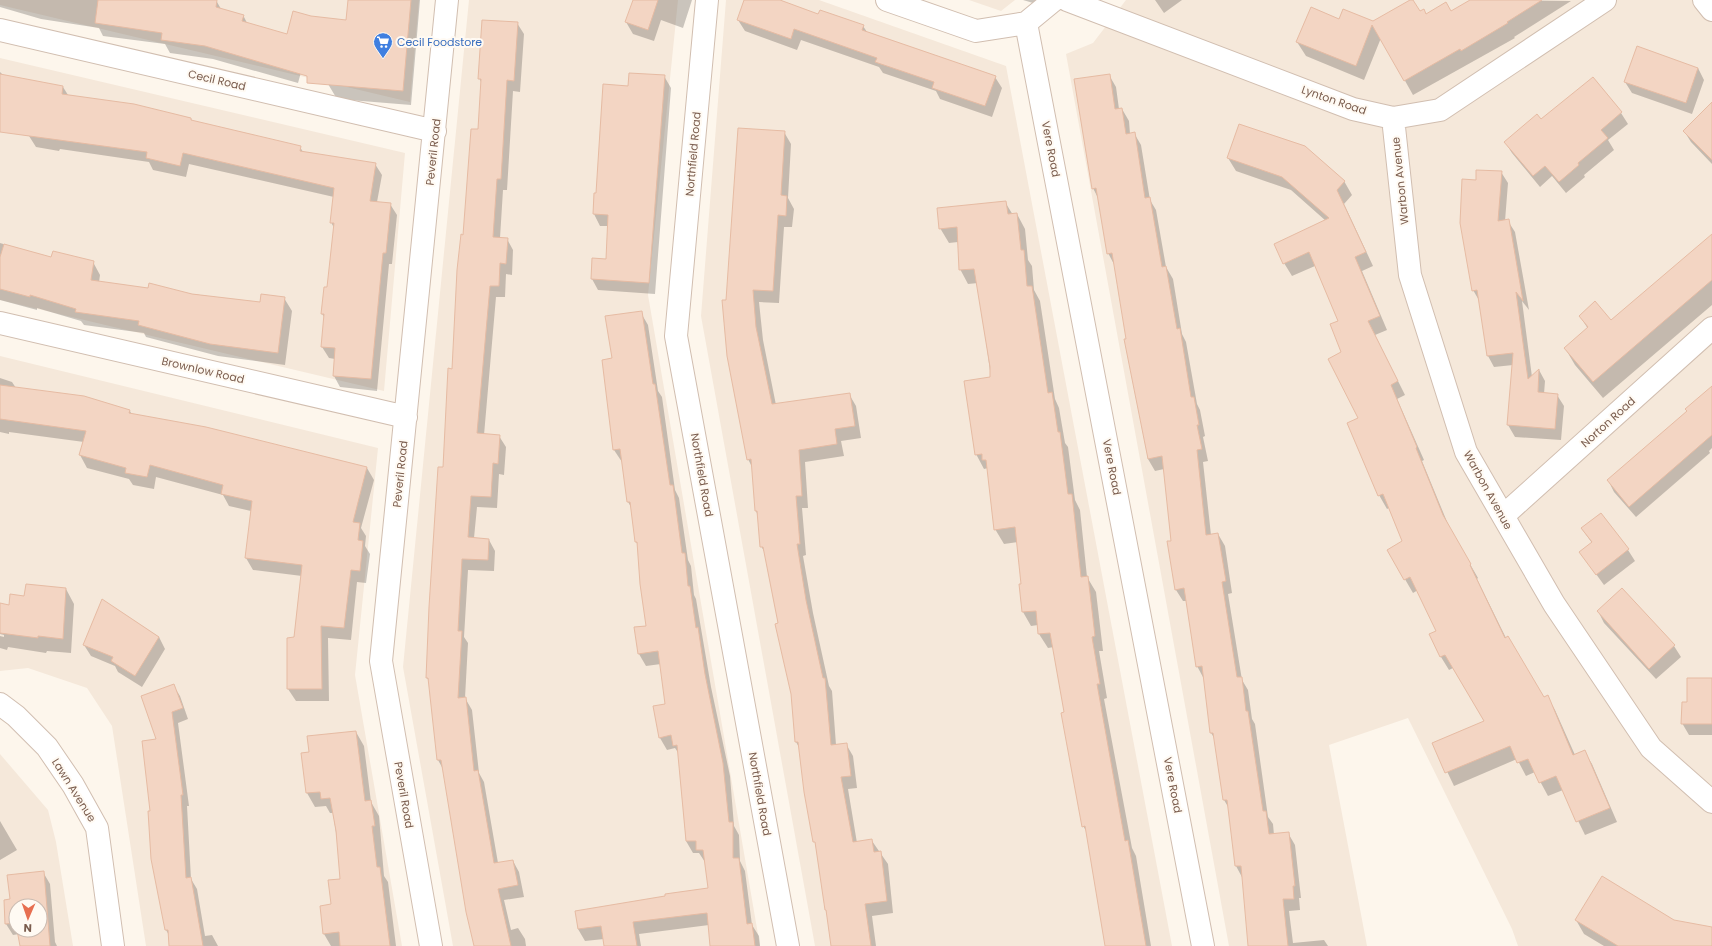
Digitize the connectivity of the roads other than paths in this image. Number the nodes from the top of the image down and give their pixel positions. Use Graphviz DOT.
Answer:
graph roads {
  1 [pos="447,0"];
  2 [pos="707,0"];
  3 [pos="887,0"];
  4 [pos="1054,0"];
  5 [pos="1067,0"];
  6 [pos="1605,0"];
  7 [pos="1704,0"];
  8 [pos="1712,10"];
  9 [pos="1026,23"];
  10 [pos="0,30"];
  11 [pos="1393,118"];
  12 [pos="435,131"];
  13 [pos="0,323"];
  14 [pos="1712,328"];
  15 [pos="406,417"];
  16 [pos="1503,516"];
  17 [pos="0,704"];
  18 [pos="1711,800"];
  19 [pos="113,946"];
  20 [pos="431,946"];
  21 [pos="788,946"];
  22 [pos="1203,946"];
  1 -- 12 [label="street, Peveril Road"];
  2 -- 21 [label="street, Northfield Road"];
  3 -- 9 [label="street"];
  4 -- 9 [label="street"];
  5 -- 11 [label="street, Lynton Road"];
  6 -- 11 [label="street, Lynton Road"];
  7 -- 8 [label="street"];
  9 -- 22 [label="street, Vere Road"];
  10 -- 12 [label="street, Cecil Road"];
  11 -- 16 [label="street, Warbon Avenue"];
  12 -- 15 [label="street, Peveril Road"];
  13 -- 15 [label="street, Brownlow Road"];
  14 -- 16 [label="street, Norton Road"];
  15 -- 20 [label="street, Peveril Road"];
  16 -- 18 [label="street, Warbon Avenue"];
  17 -- 19 [label="street, Lawn Avenue"];
}
